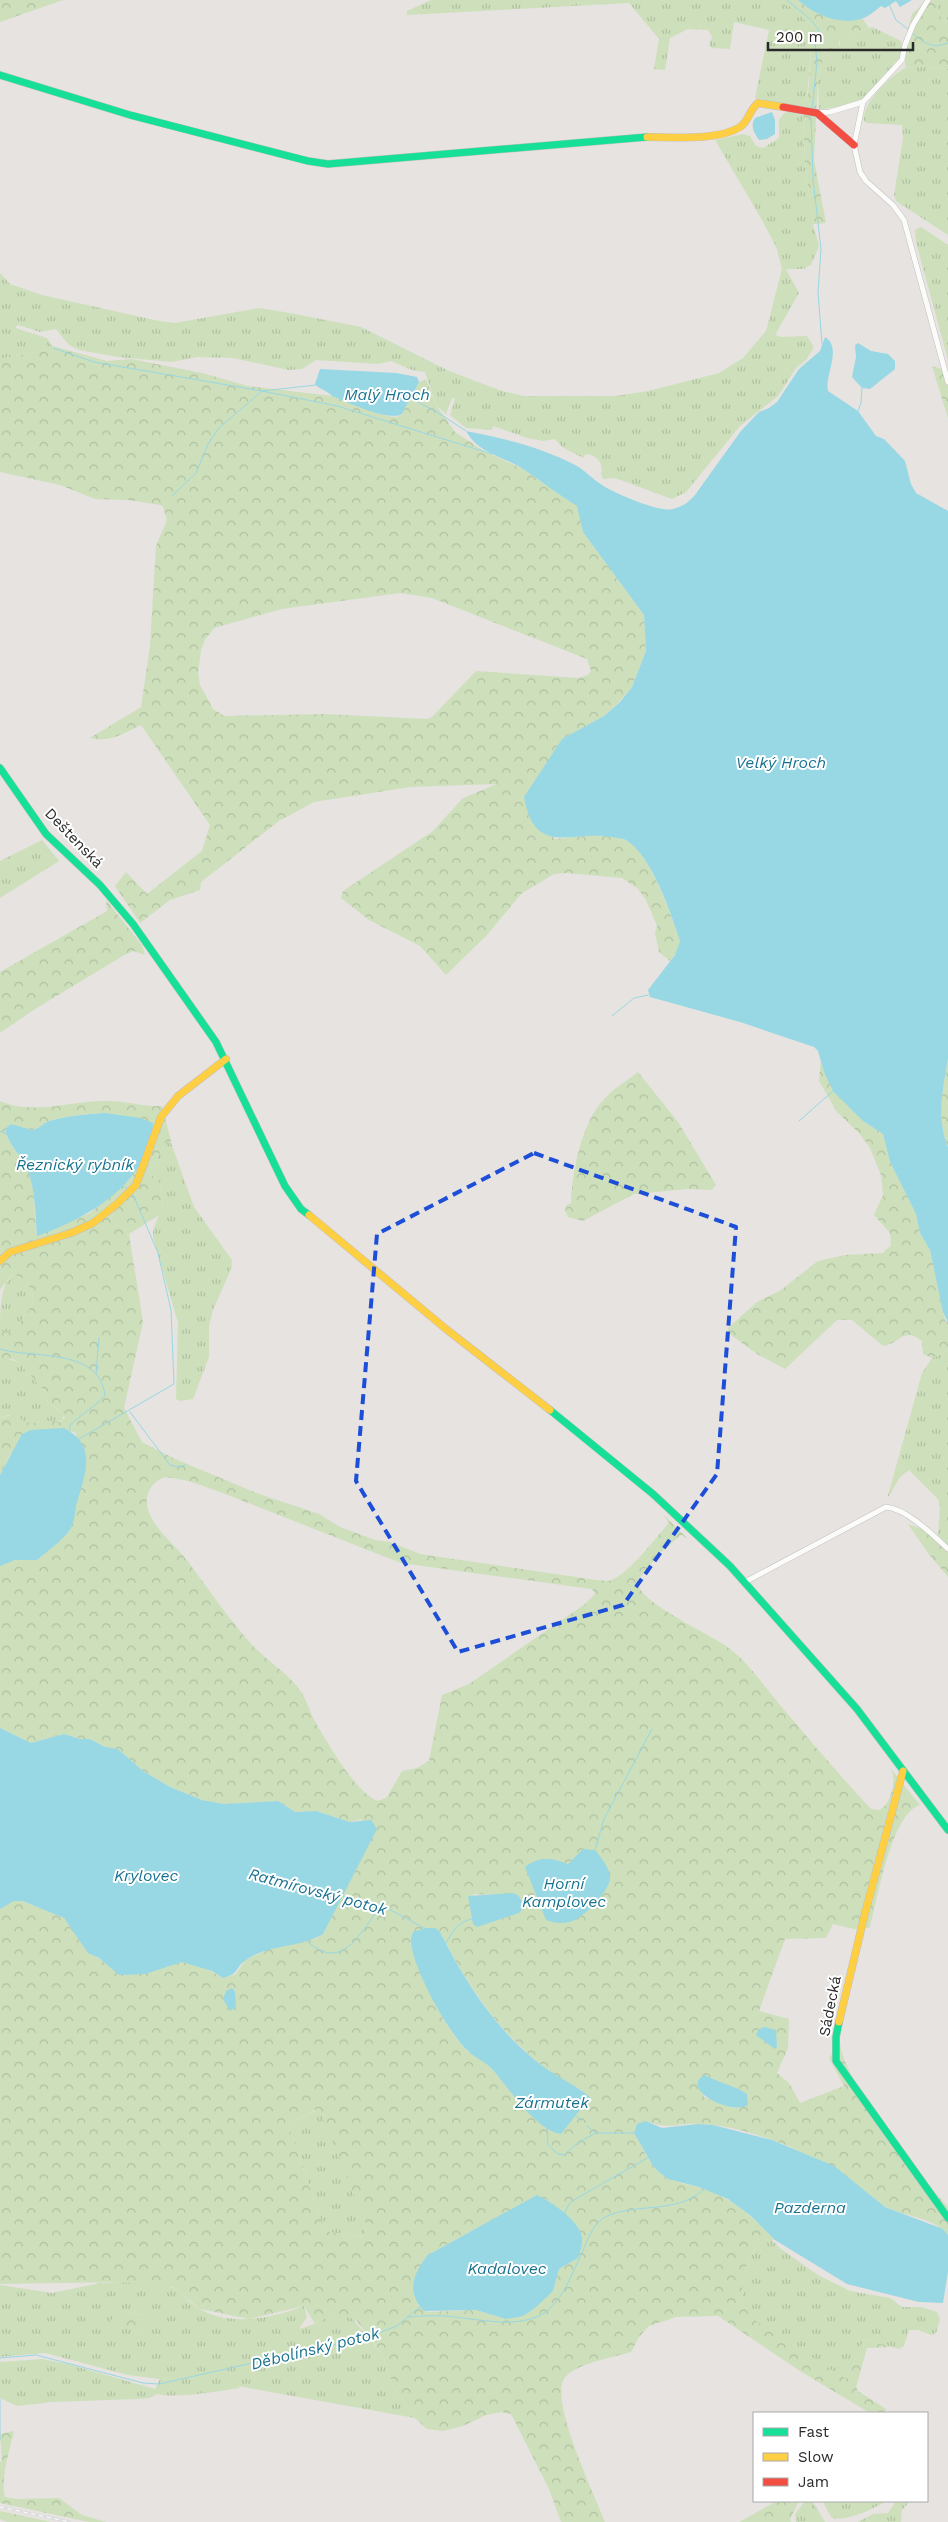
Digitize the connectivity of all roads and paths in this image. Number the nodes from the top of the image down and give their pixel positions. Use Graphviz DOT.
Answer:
graph roads {
  1 [pos="928,0"];
  2 [pos="0,75"];
  3 [pos="863,102"];
  4 [pos="817,113"];
  5 [pos="854,145"];
  6 [pos="948,382"];
  7 [pos="0,768"];
  8 [pos="226,1059"];
  9 [pos="0,1261"];
  10 [pos="948,1549"];
  11 [pos="745,1582"];
  12 [pos="903,1771"];
  13 [pos="948,1830"];
  14 [pos="948,2218"];
  1 -- 3 [label="street"];
  2 -- 4 [label="street"];
  3 -- 4 [label="street"];
  3 -- 5 [label="street"];
  4 -- 5 [label="street"];
  5 -- 6 [label="street"];
  7 -- 8 [label="street, Deštenská"];
  8 -- 9 [label="street"];
  8 -- 11 [label="street, Deštenská"];
  10 -- 11 [label="street"];
  11 -- 12 [label="street, Deštenská"];
  12 -- 13 [label="street, Deštenská"];
  12 -- 14 [label="street, Sádecká"];
}
